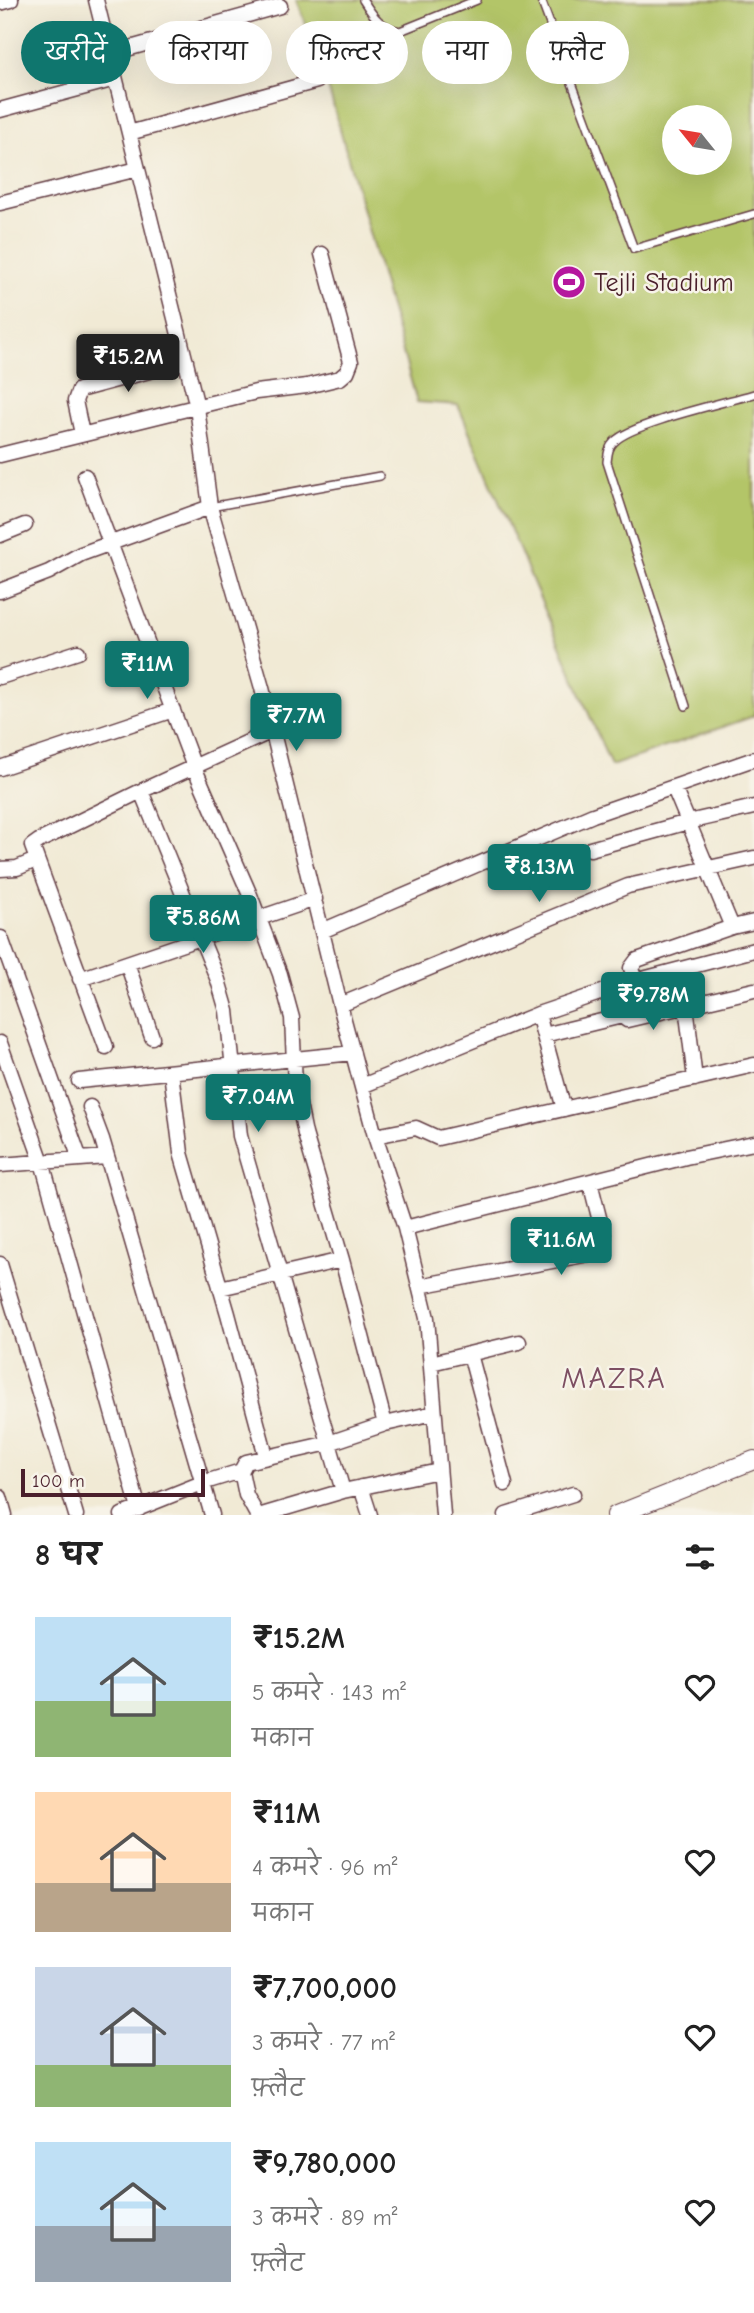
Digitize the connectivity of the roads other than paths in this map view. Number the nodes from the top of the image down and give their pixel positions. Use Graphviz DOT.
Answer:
graph roads {
  1 [pos="11,0"];
  2 [pos="96,0"];
  3 [pos="363,0"];
  4 [pos="477,0"];
  5 [pos="541,0"];
  6 [pos="0,3"];
  7 [pos="280,6"];
  8 [pos="101,21"];
  9 [pos="131,48"];
  10 [pos="96,84"];
  11 [pos="116,84"];
  12 [pos="306,84"];
  13 [pos="0,110"];
  14 [pos="129,133"];
  15 [pos="138,169"];
  16 [pos="0,203"];
  17 [pos="753,216"];
  18 [pos="322,254"];
  19 [pos="186,361"];
  20 [pos="754,394"];
  21 [pos="197,407"];
  22 [pos="82,434"];
  23 [pos="0,455"];
  24 [pos="85,476"];
  25 [pos="380,476"];
  26 [pos="210,507"];
  27 [pos="25,525"];
  28 [pos="0,534"];
  29 [pos="112,543"];
  30 [pos="0,591"];
  31 [pos="78,652"];
  32 [pos="0,677"];
  33 [pos="686,706"];
  34 [pos="173,710"];
  35 [pos="272,731"];
  36 [pos="754,759"];
  37 [pos="194,767"];
  38 [pos="0,768"];
  39 [pos="674,788"];
  40 [pos="141,791"];
  41 [pos="754,807"];
  42 [pos="688,822"];
  43 [pos="590,849"];
  44 [pos="754,858"];
  45 [pos="36,860"];
  46 [pos="707,868"];
  47 [pos="0,869"];
  48 [pos="315,899"];
  49 [pos="259,918"];
  50 [pos="754,922"];
  51 [pos="732,927"];
  52 [pos="322,931"];
  53 [pos="1,938"];
  54 [pos="201,938"];
  55 [pos="754,950"];
  56 [pos="127,963"];
  57 [pos="80,979"];
  58 [pos="635,981"];
  59 [pos="754,990"];
  60 [pos="340,1005"];
  61 [pos="686,1006"];
  62 [pos="538,1014"];
  63 [pos="544,1035"];
  64 [pos="152,1037"];
  65 [pos="0,1044"];
  66 [pos="106,1047"];
  67 [pos="353,1053"];
  68 [pos="292,1059"];
  69 [pos="232,1065"];
  70 [pos="754,1065"];
  71 [pos="171,1072"];
  72 [pos="695,1079"];
  73 [pos="79,1081"];
  74 [pos="362,1086"];
  75 [pos="90,1107"];
  76 [pos="565,1109"];
  77 [pos="375,1136"];
  78 [pos="754,1143"];
  79 [pos="107,1157"];
  80 [pos="80,1159"];
  81 [pos="42,1162"];
  82 [pos="0,1165"];
  83 [pos="590,1182"];
  84 [pos="405,1228"];
  85 [pos="342,1261"];
  86 [pos="0,1264"];
  87 [pos="279,1275"];
  88 [pos="419,1286"];
  89 [pos="220,1288"];
  90 [pos="519,1342"];
  91 [pos="470,1354"];
  92 [pos="431,1363"];
  93 [pos="434,1413"];
  94 [pos="385,1424"];
  95 [pos="329,1443"];
  96 [pos="266,1456"];
  97 [pos="754,1460"];
  98 [pos="241,1471"];
  99 [pos="439,1471"];
  100 [pos="202,1483"];
  101 [pos="505,1484"];
  102 [pos="361,1488"];
  103 [pos="343,1491"];
  104 [pos="573,1494"];
  105 [pos="0,1497"];
  106 [pos="139,1509"];
  107 [pos="5,1515"];
  108 [pos="76,1515"];
  109 [pos="122,1515"];
  110 [pos="212,1515"];
  111 [pos="259,1515"];
  112 [pos="369,1515"];
  113 [pos="443,1515"];
  114 [pos="506,1515"];
  115 [pos="616,1515"];
  1 -- 6 [label="street"];
  2 -- 8 [label="street"];
  3 -- 4 [label="lane"];
  5 -- 17 [label="lane"];
  7 -- 9 [label="street"];
  10 -- 13 [label="street"];
  11 -- 14 [label="street"];
  12 -- 14 [label="street"];
  14 -- 15 [label="street"];
  15 -- 16 [label="street"];
  15 -- 19 [label="street"];
  18 -- 21 [label="street"];
  19 -- 21 [label="street"];
  19 -- 22 [label="street"];
  20 -- 33 [label="lane"];
  21 -- 22 [label="street"];
  21 -- 26 [label="street"];
  22 -- 23 [label="street"];
  24 -- 29 [label="street"];
  25 -- 26 [label="lane"];
  26 -- 29 [label="street"];
  26 -- 35 [label="street"];
  27 -- 28 [label="street"];
  29 -- 30 [label="street"];
  29 -- 34 [label="street"];
  31 -- 32 [label="street"];
  34 -- 37 [label="street"];
  34 -- 38 [label="street"];
  35 -- 37 [label="street"];
  35 -- 48 [label="street"];
  36 -- 39 [label="street"];
  37 -- 40 [label="street"];
  37 -- 49 [label="street"];
  39 -- 42 [label="street"];
  39 -- 52 [label="street"];
  40 -- 45 [label="street"];
  40 -- 54 [label="street"];
  41 -- 42 [label="street"];
  42 -- 43 [label="street"];
  42 -- 46 [label="street"];
  44 -- 46 [label="street"];
  45 -- 47 [label="street"];
  45 -- 57 [label="street"];
  46 -- 51 [label="street"];
  46 -- 60 [label="street"];
  48 -- 49 [label="street"];
  48 -- 52 [label="street"];
  49 -- 54 [label="street"];
  49 -- 68 [label="street"];
  50 -- 51 [label="street"];
  51 -- 58 [label="street"];
  52 -- 60 [label="street"];
  53 -- 80 [label="street"];
  54 -- 56 [label="street"];
  54 -- 69 [label="street"];
  55 -- 58 [label="street"];
  56 -- 57 [label="street"];
  56 -- 64 [label="street"];
  57 -- 66 [label="street"];
  58 -- 62 [label="street"];
  59 -- 61 [label="street"];
  60 -- 67 [label="street"];
  61 -- 63 [label="street"];
  61 -- 72 [label="street"];
  62 -- 63 [label="street"];
  62 -- 74 [label="street"];
  63 -- 76 [label="street"];
  65 -- 81 [label="street"];
  67 -- 68 [label="street"];
  67 -- 74 [label="street"];
  68 -- 69 [label="street"];
  68 -- 85 [label="street"];
  69 -- 71 [label="street"];
  69 -- 87 [label="street"];
  70 -- 72 [label="street"];
  71 -- 73 [label="street"];
  71 -- 89 [label="street"];
  72 -- 76 [label="street"];
  74 -- 77 [label="street"];
  75 -- 79 [label="street"];
  76 -- 77 [label="street"];
  77 -- 84 [label="street"];
  78 -- 83 [label="street"];
  79 -- 80 [label="street"];
  79 -- 100 [label="street"];
  80 -- 81 [label="street"];
  81 -- 82 [label="street"];
  81 -- 106 [label="street"];
  83 -- 84 [label="street"];
  83 -- 88 [label="street"];
  84 -- 88 [label="street"];
  85 -- 87 [label="street"];
  85 -- 94 [label="street"];
  86 -- 108 [label="street"];
  87 -- 89 [label="street"];
  87 -- 95 [label="street"];
  88 -- 92 [label="street"];
  89 -- 96 [label="street"];
  90 -- 91 [label="street"];
  91 -- 92 [label="street"];
  91 -- 101 [label="street"];
  92 -- 93 [label="street"];
  93 -- 94 [label="street"];
  93 -- 99 [label="street"];
  94 -- 95 [label="street"];
  95 -- 96 [label="street"];
  95 -- 103 [label="street"];
  96 -- 98 [label="street"];
  97 -- 115 [label="street"];
  98 -- 100 [label="street"];
  98 -- 111 [label="street"];
  99 -- 102 [label="street"];
  99 -- 113 [label="street"];
  100 -- 106 [label="street"];
  100 -- 110 [label="street"];
  102 -- 103 [label="street"];
  102 -- 112 [label="street"];
  103 -- 111 [label="street"];
  104 -- 114 [label="street"];
  105 -- 107 [label="street"];
  106 -- 109 [label="street"];
}
